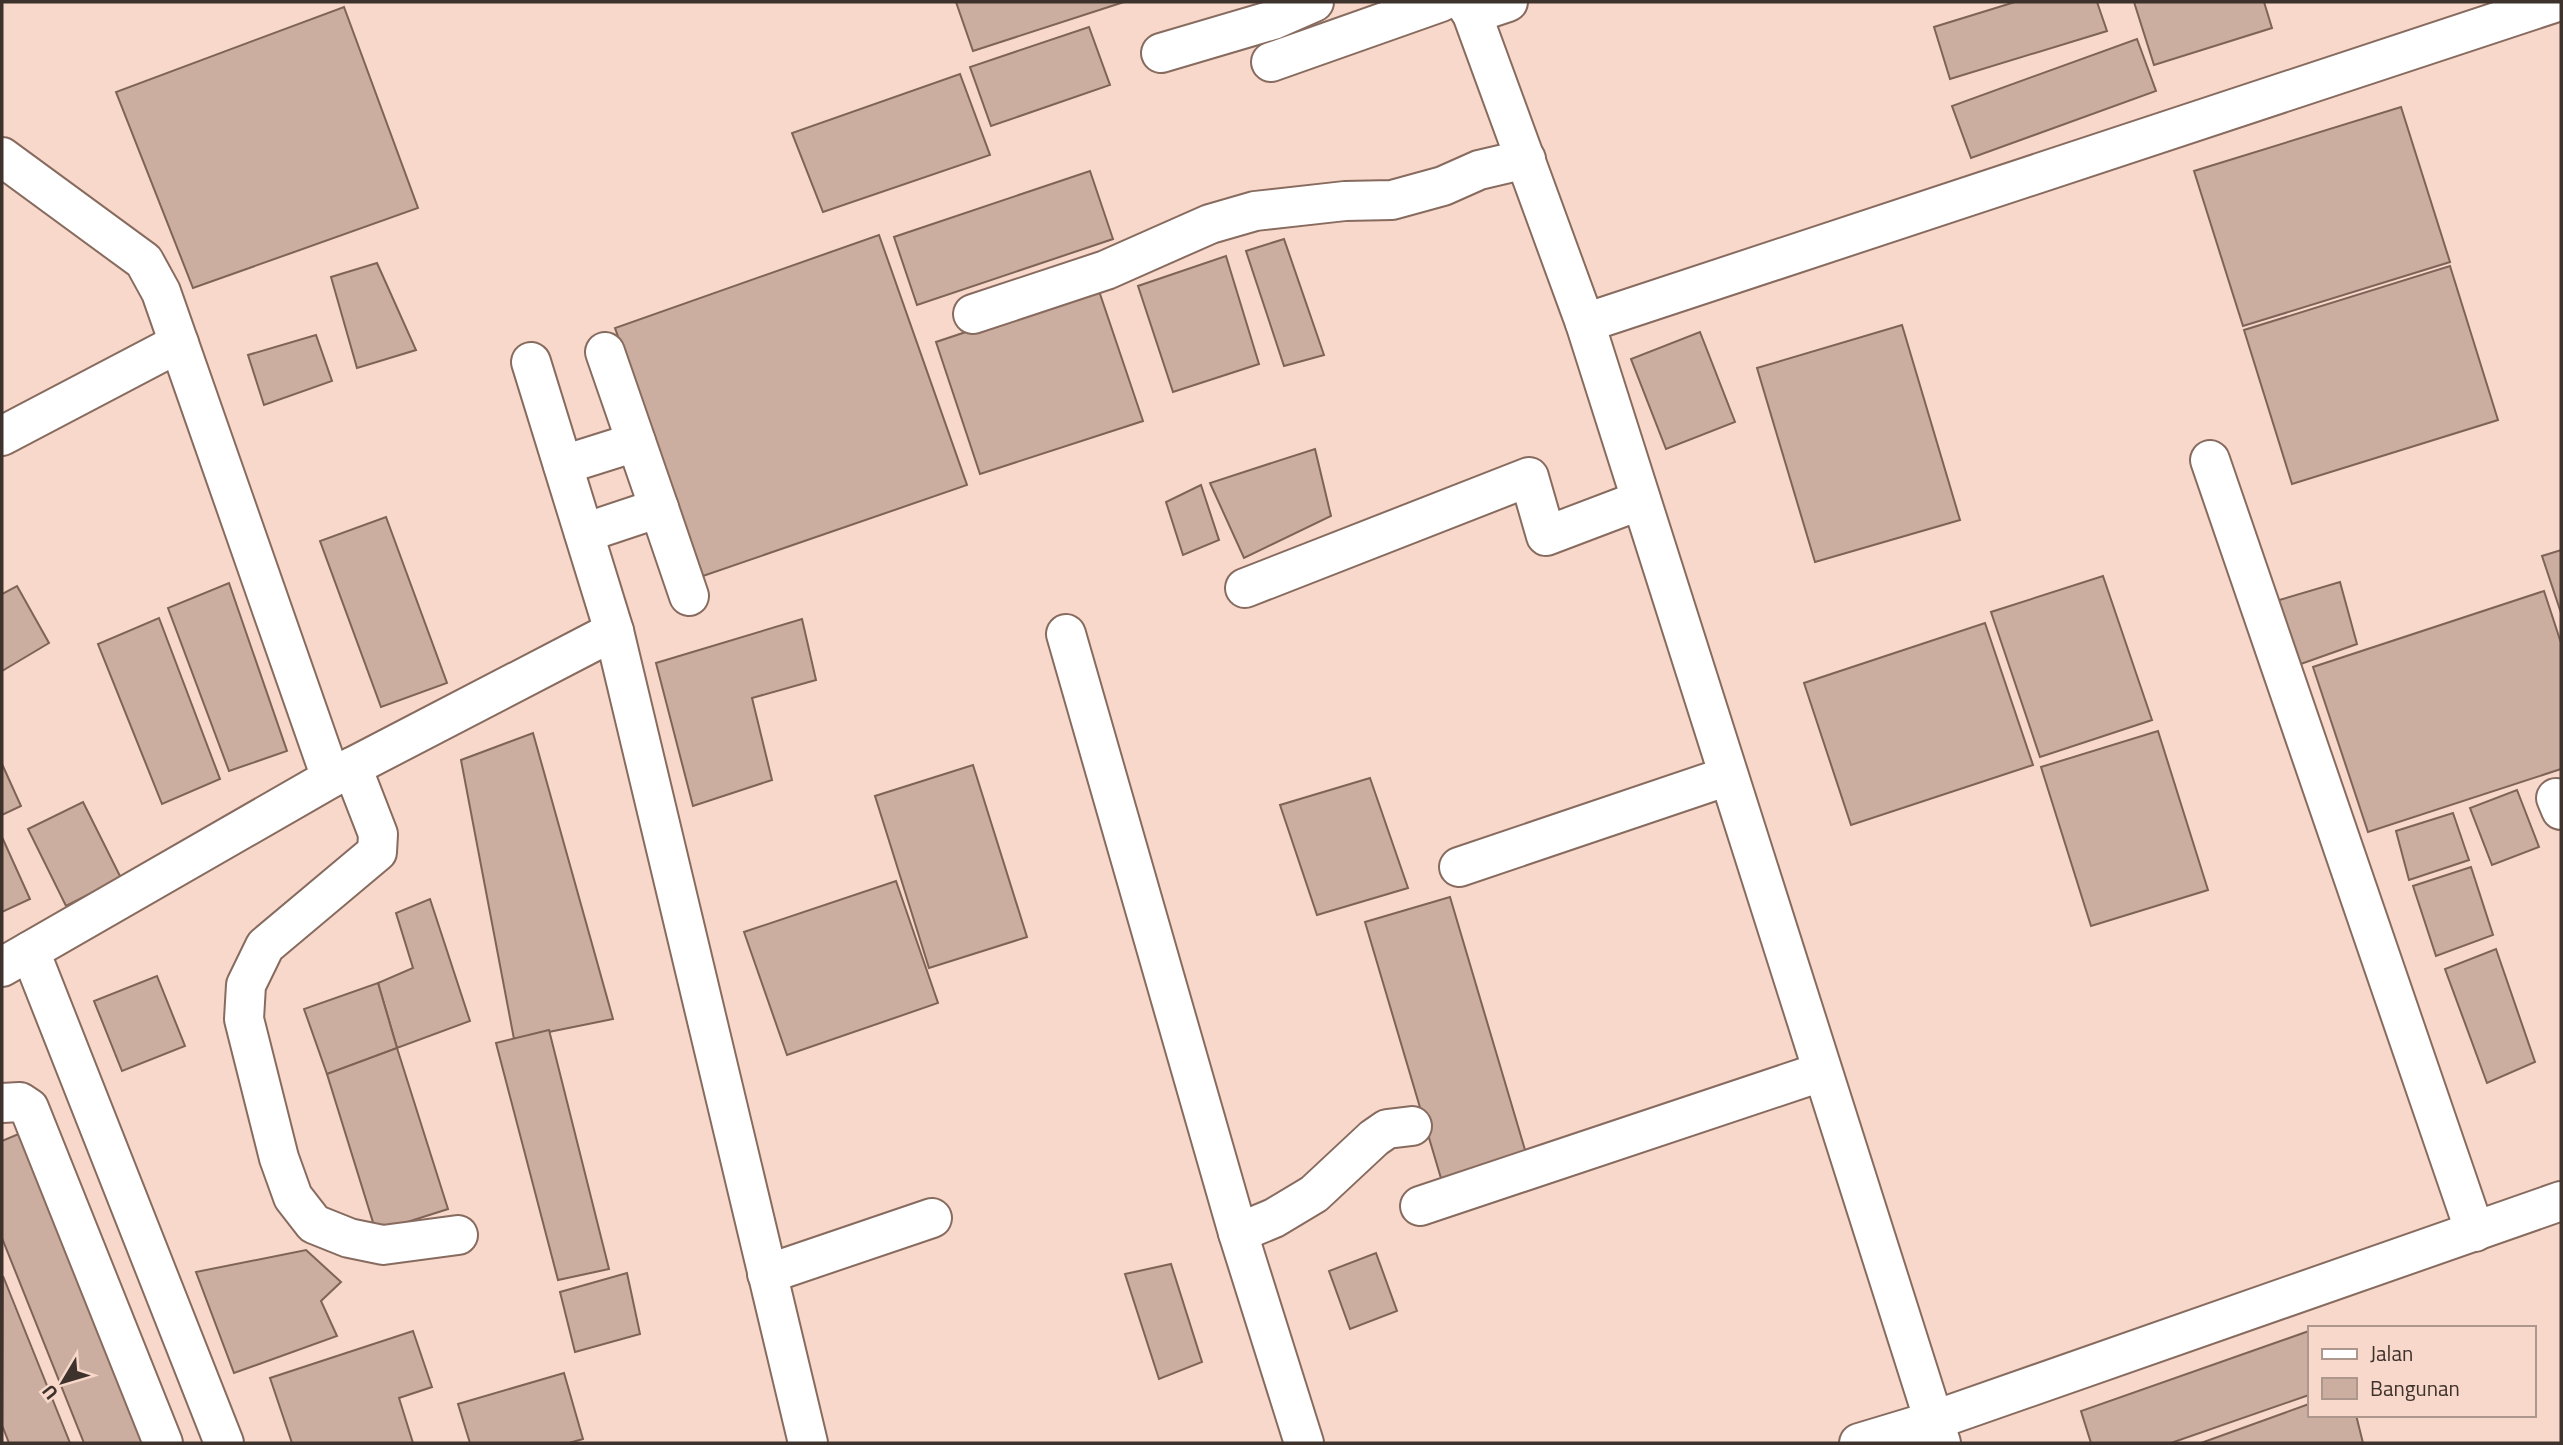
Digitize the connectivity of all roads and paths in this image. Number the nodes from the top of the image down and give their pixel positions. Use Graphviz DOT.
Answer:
graph roads {
  1 [pos="1314,2"];
  2 [pos="1508,2"];
  3 [pos="2557,2"];
  4 [pos="1459,6"];
  5 [pos="1161,53"];
  6 [pos="1271,62"];
  7 [pos="2,157"];
  8 [pos="1526,159"];
  9 [pos="973,314"];
  10 [pos="1585,323"];
  11 [pos="179,344"];
  12 [pos="605,352"];
  13 [pos="531,362"];
  14 [pos="2,436"];
  15 [pos="636,442"];
  16 [pos="2210,460"];
  17 [pos="563,465"];
  18 [pos="1641,500"];
  19 [pos="659,508"];
  20 [pos="584,533"];
  21 [pos="1245,589"];
  22 [pos="689,596"];
  23 [pos="614,631"];
  24 [pos="1066,634"];
  25 [pos="341,773"];
  26 [pos="1728,776"];
  27 [pos="1459,867"];
  28 [pos="16,959"];
  29 [pos="1821,1072"];
  30 [pos="2,1103"];
  31 [pos="1412,1126"];
  32 [pos="2561,1201"];
  33 [pos="1420,1206"];
  34 [pos="933,1218"];
  35 [pos="2475,1232"];
  36 [pos="1238,1233"];
  37 [pos="458,1235"];
  38 [pos="767,1274"];
  39 [pos="1936,1432"];
  40 [pos="163,1443"];
  41 [pos="224,1443"];
  42 [pos="808,1443"];
  43 [pos="1304,1443"];
  44 [pos="1859,1443"];
  1 -- 5 [label="street"];
  2 -- 4 [label="street"];
  3 -- 10 [label="street"];
  4 -- 6 [label="street"];
  4 -- 8 [label="street"];
  7 -- 11 [label="street"];
  8 -- 9 [label="street"];
  8 -- 10 [label="street"];
  10 -- 18 [label="street"];
  11 -- 14 [label="street"];
  11 -- 25 [label="street"];
  12 -- 15 [label="street"];
  13 -- 17 [label="street"];
  15 -- 17 [label="street"];
  15 -- 19 [label="street"];
  16 -- 35 [label="street"];
  17 -- 20 [label="street"];
  18 -- 21 [label="street"];
  18 -- 26 [label="street"];
  19 -- 20 [label="street"];
  19 -- 22 [label="street"];
  20 -- 23 [label="street"];
  23 -- 25 [label="street"];
  23 -- 38 [label="street"];
  24 -- 36 [label="street"];
  25 -- 28 [label="street"];
  25 -- 37 [label="street"];
  26 -- 27 [label="street"];
  26 -- 29 [label="street"];
  28 -- 41 [label="street"];
  29 -- 33 [label="street"];
  29 -- 39 [label="street"];
  30 -- 40 [label="street"];
  31 -- 36 [label="street"];
  32 -- 35 [label="street"];
  34 -- 38 [label="street"];
  35 -- 39 [label="street"];
  36 -- 43 [label="street"];
  38 -- 42 [label="street"];
  39 -- 44 [label="street"];
}
